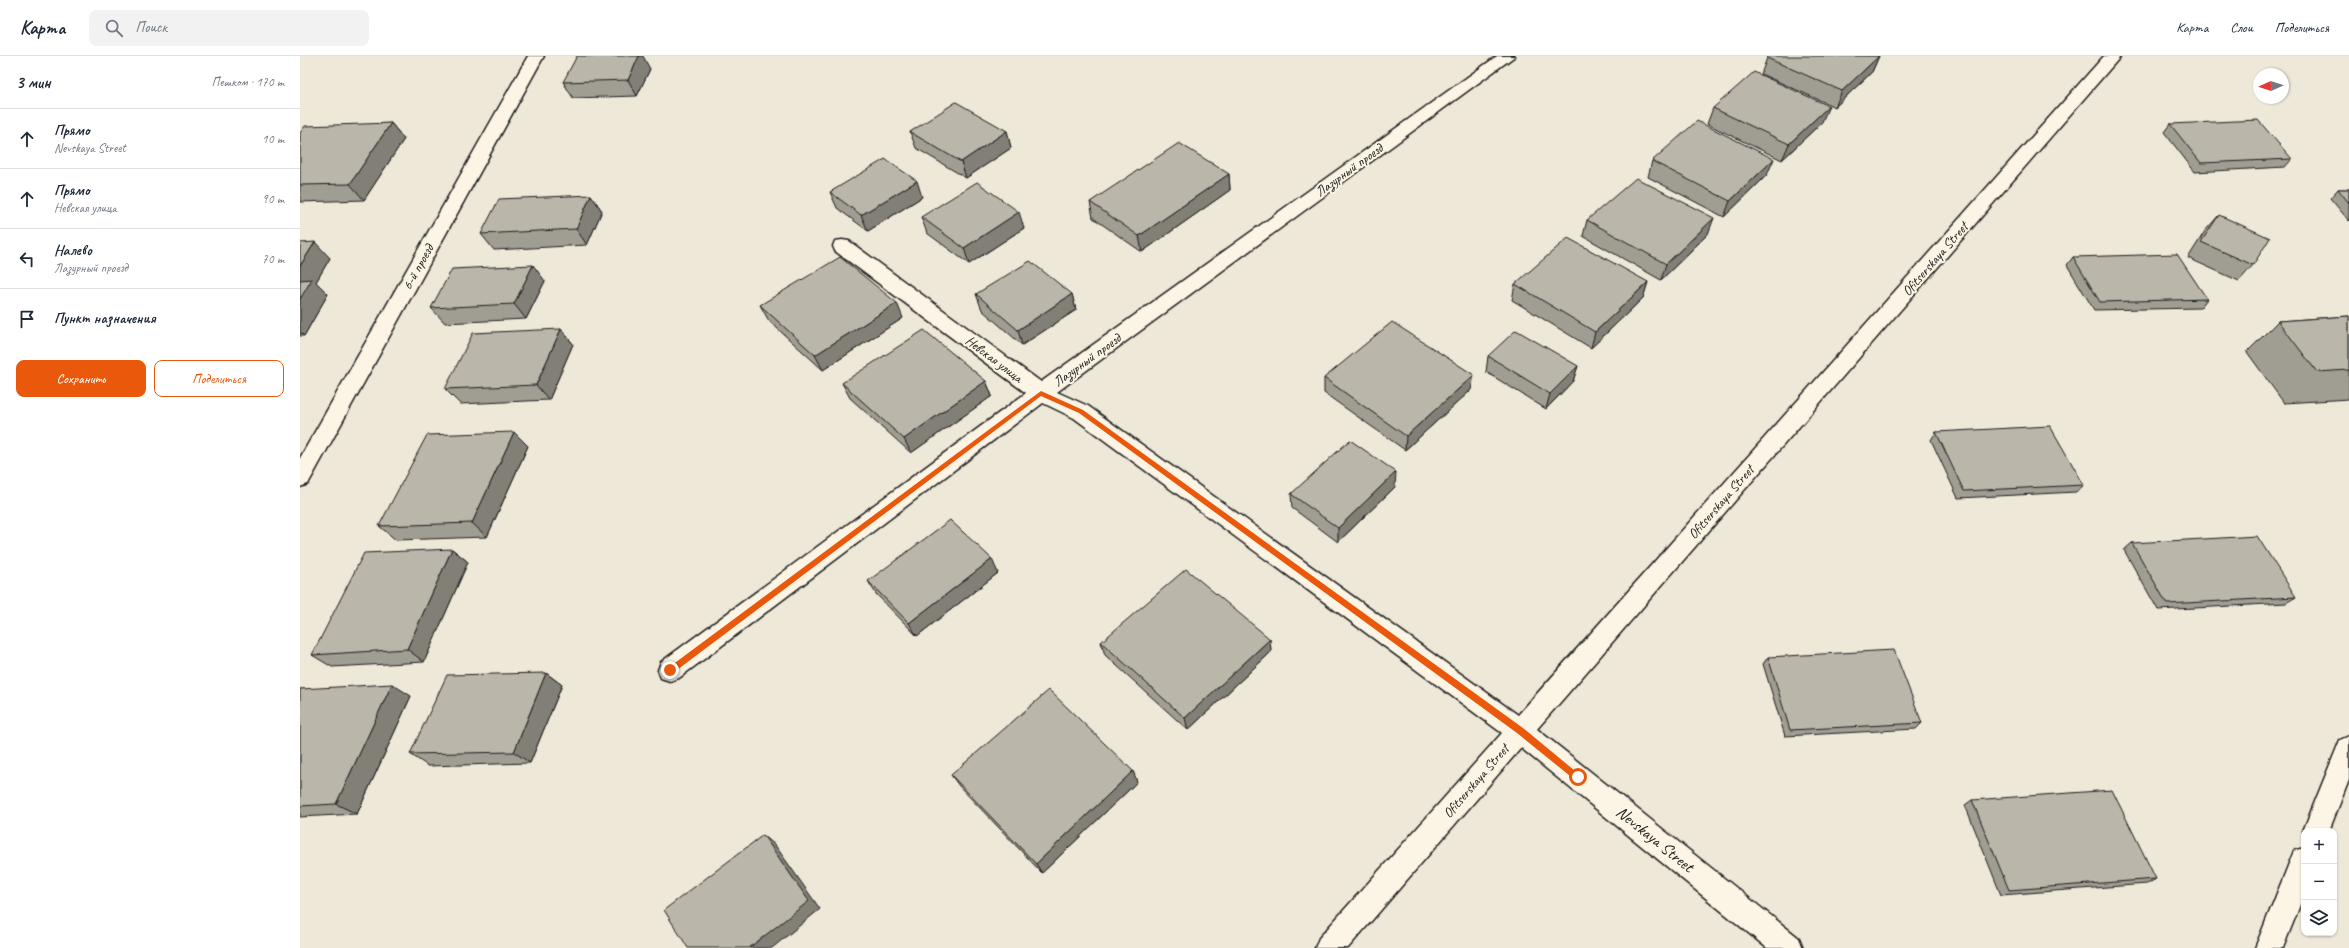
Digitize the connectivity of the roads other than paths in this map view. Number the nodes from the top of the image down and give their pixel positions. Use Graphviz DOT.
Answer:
graph roads {
  1 [pos="536,56"];
  2 [pos="1507,56"];
  3 [pos="2113,56"];
  4 [pos="842,246"];
  5 [pos="1041,393"];
  6 [pos="300,478"];
  7 [pos="670,670"];
  8 [pos="1520,731"];
  9 [pos="2349,748"];
  10 [pos="2317,828"];
  11 [pos="2303,864"];
  12 [pos="1329,948"];
  13 [pos="1789,948"];
  14 [pos="2269,948"];
  1 -- 6 [label="street, 6-й проезд"];
  2 -- 5 [label="street, Лазурный проезд"];
  3 -- 8 [label="street, Ofitserskaya Street"];
  4 -- 5 [label="street, Невская улица"];
  5 -- 7 [label="street, Лазурный проезд"];
  5 -- 8 [label="street, Невская улица"];
  8 -- 12 [label="street, Ofitserskaya Street"];
  8 -- 13 [label="street, Nevskaya Street"];
  9 -- 10 [label="street"];
  11 -- 14 [label="street"];
}
